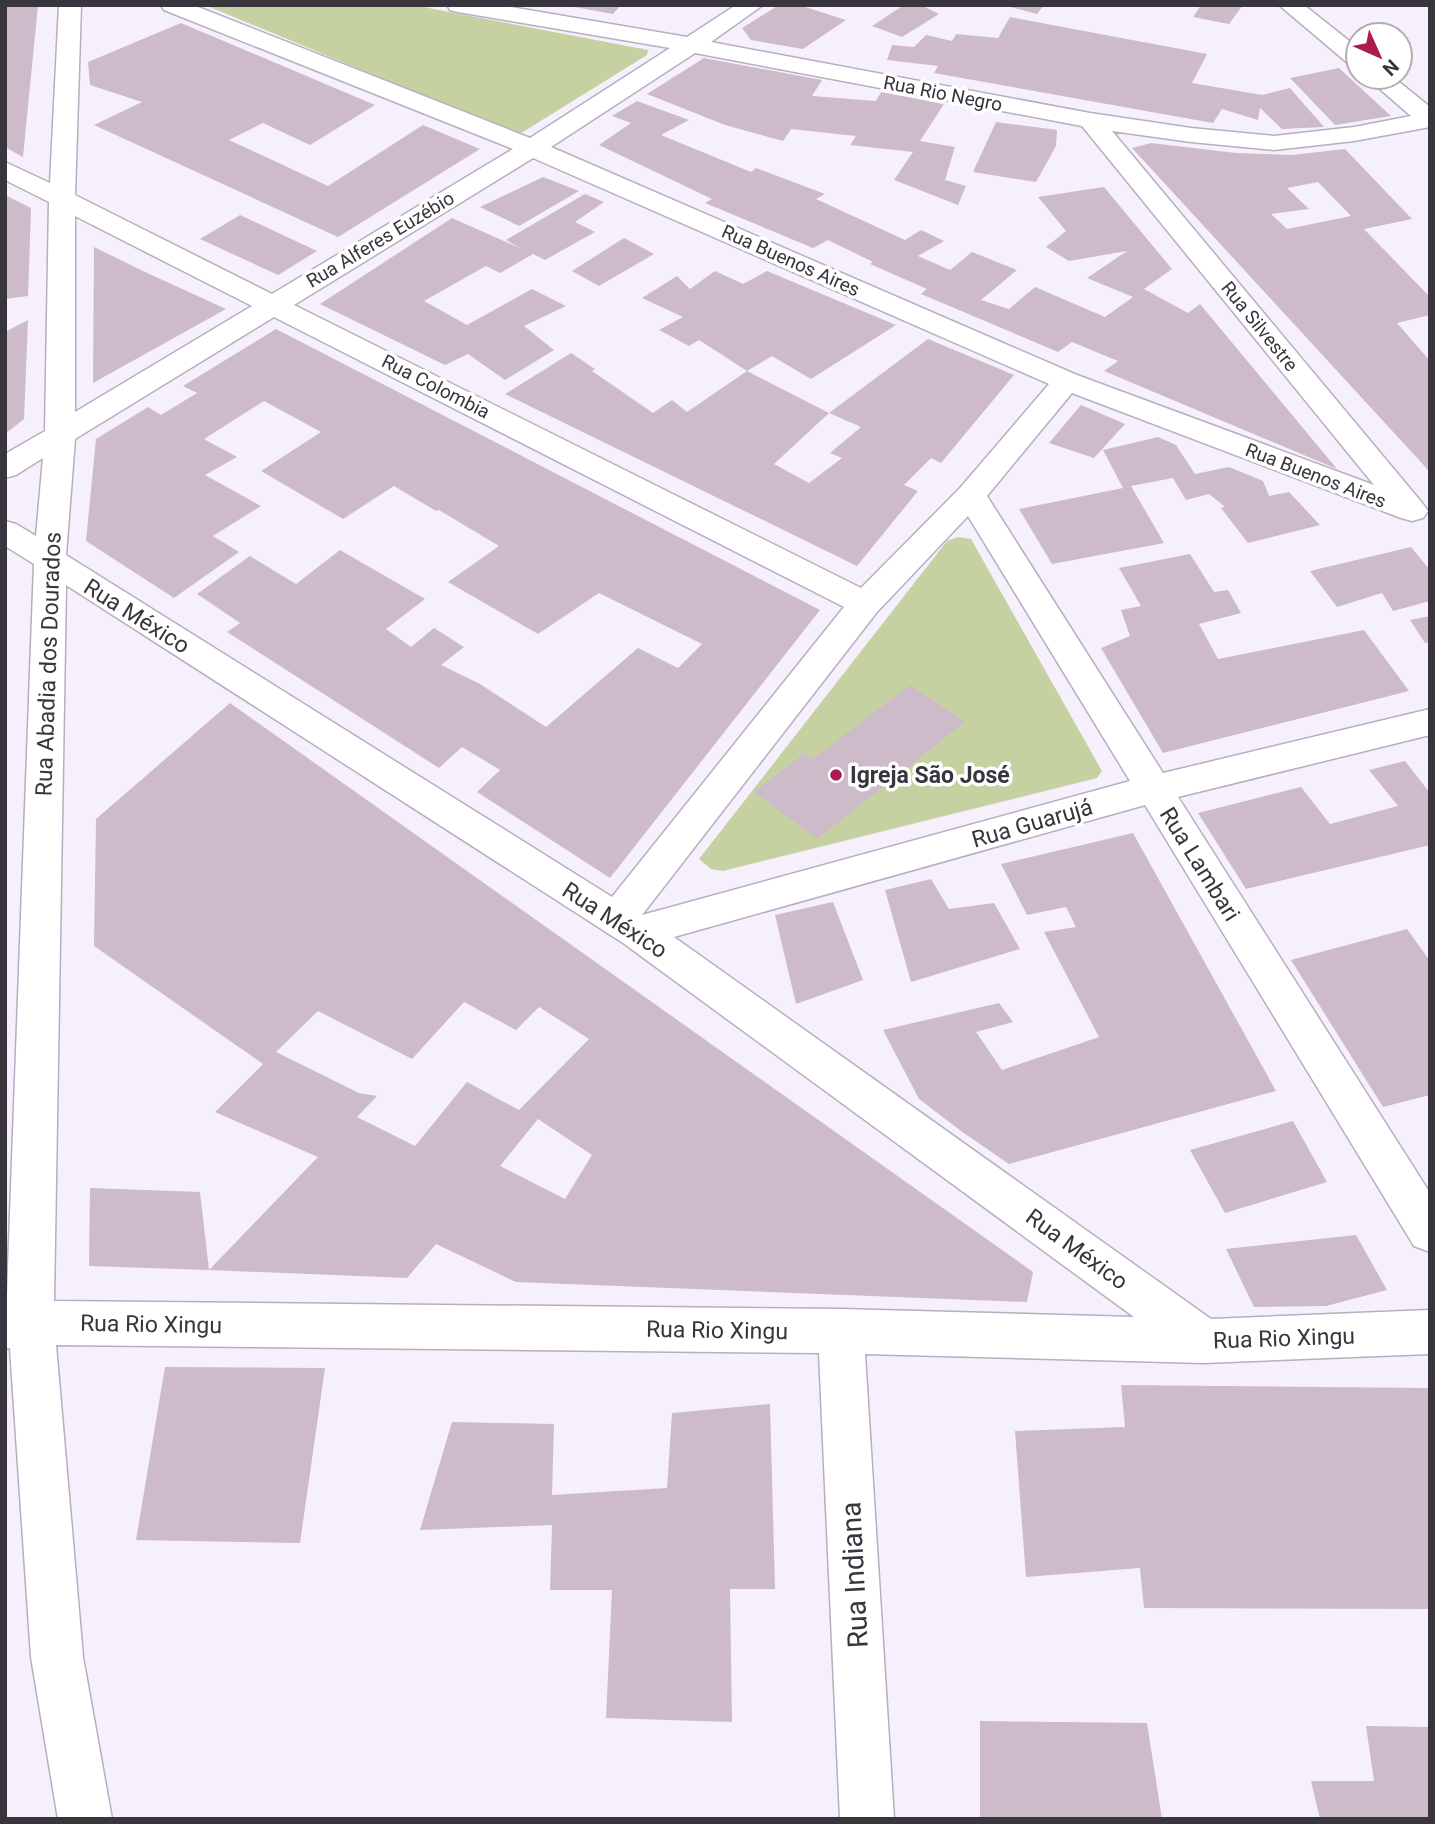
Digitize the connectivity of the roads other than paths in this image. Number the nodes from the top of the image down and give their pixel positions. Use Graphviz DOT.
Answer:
graph roads {
  1 [pos="70,5"];
  2 [pos="172,5"];
  3 [pos="752,5"];
  4 [pos="1290,5"];
  5 [pos="463,6"];
  6 [pos="691,45"];
  7 [pos="1344,49"];
  8 [pos="1395,91"];
  9 [pos="1090,120"];
  10 [pos="1430,120"];
  11 [pos="532,148"];
  12 [pos="5,170"];
  13 [pos="62,197"];
  14 [pos="273,303"];
  15 [pos="1068,380"];
  16 [pos="60,433"];
  17 [pos="5,468"];
  18 [pos="971,495"];
  19 [pos="1421,521"];
  20 [pos="5,531"];
  21 [pos="50,560"];
  22 [pos="865,604"];
  23 [pos="1430,722"];
  24 [pos="1153,789"];
  25 [pos="627,926"];
  26 [pos="21,1100"];
  27 [pos="1430,1232"];
  28 [pos="18,1325"];
  29 [pos="841,1331"];
  30 [pos="1430,1332"];
  31 [pos="1204,1341"];
  32 [pos="85,1819"];
  33 [pos="867,1819"];
  1 -- 13 [label="street, Rua Abadia dos Dourados"];
  2 -- 11 [label="street, Rua Buenos Aires"];
  3 -- 6 [label="street, Rua Alferes Euzébio"];
  4 -- 7 [label="street"];
  5 -- 6 [label="street, Rua Rio Negro"];
  6 -- 9 [label="street, Rua Rio Negro"];
  6 -- 11 [label="street, Rua Alferes Euzébio"];
  8 -- 10 [label="street"];
  9 -- 10 [label="street, Rua Rio Negro"];
  9 -- 19 [label="street, Rua Silvestre"];
  11 -- 14 [label="street, Rua Alferes Euzébio"];
  11 -- 15 [label="street, Rua Buenos Aires"];
  12 -- 13 [label="street, Rua Colombia"];
  13 -- 14 [label="street, Rua Colombia"];
  13 -- 16 [label="street, Rua Abadia dos Dourados"];
  14 -- 16 [label="street, Rua Alferes Euzébio"];
  14 -- 22 [label="street, Rua Colombia"];
  15 -- 18 [label="street"];
  15 -- 19 [label="street, Rua Buenos Aires"];
  16 -- 17 [label="street, Rua Alferes Euzébio"];
  16 -- 21 [label="street, Rua Abadia dos Dourados"];
  18 -- 22 [label="street"];
  18 -- 24 [label="street, Rua Lambari"];
  20 -- 21 [label="street, Rua México"];
  21 -- 25 [label="street, Rua México"];
  21 -- 26 [label="street, Rua Abadia dos Dourados"];
  22 -- 25 [label="street"];
  23 -- 24 [label="street, Rua Guarujá"];
  24 -- 25 [label="street, Rua Guarujá"];
  24 -- 27 [label="street, Rua Lambari"];
  25 -- 31 [label="street, Rua México"];
  26 -- 28 [label="street, Rua Abadia dos Dourados"];
  28 -- 29 [label="street, Rua Rio Xingu"];
  28 -- 32 [label="street, Rua Abadia dos Dourados"];
  29 -- 31 [label="street, Rua Rio Xingu"];
  29 -- 33 [label="street, Rua Indiana"];
  30 -- 31 [label="street, Rua Rio Xingu"];
}
